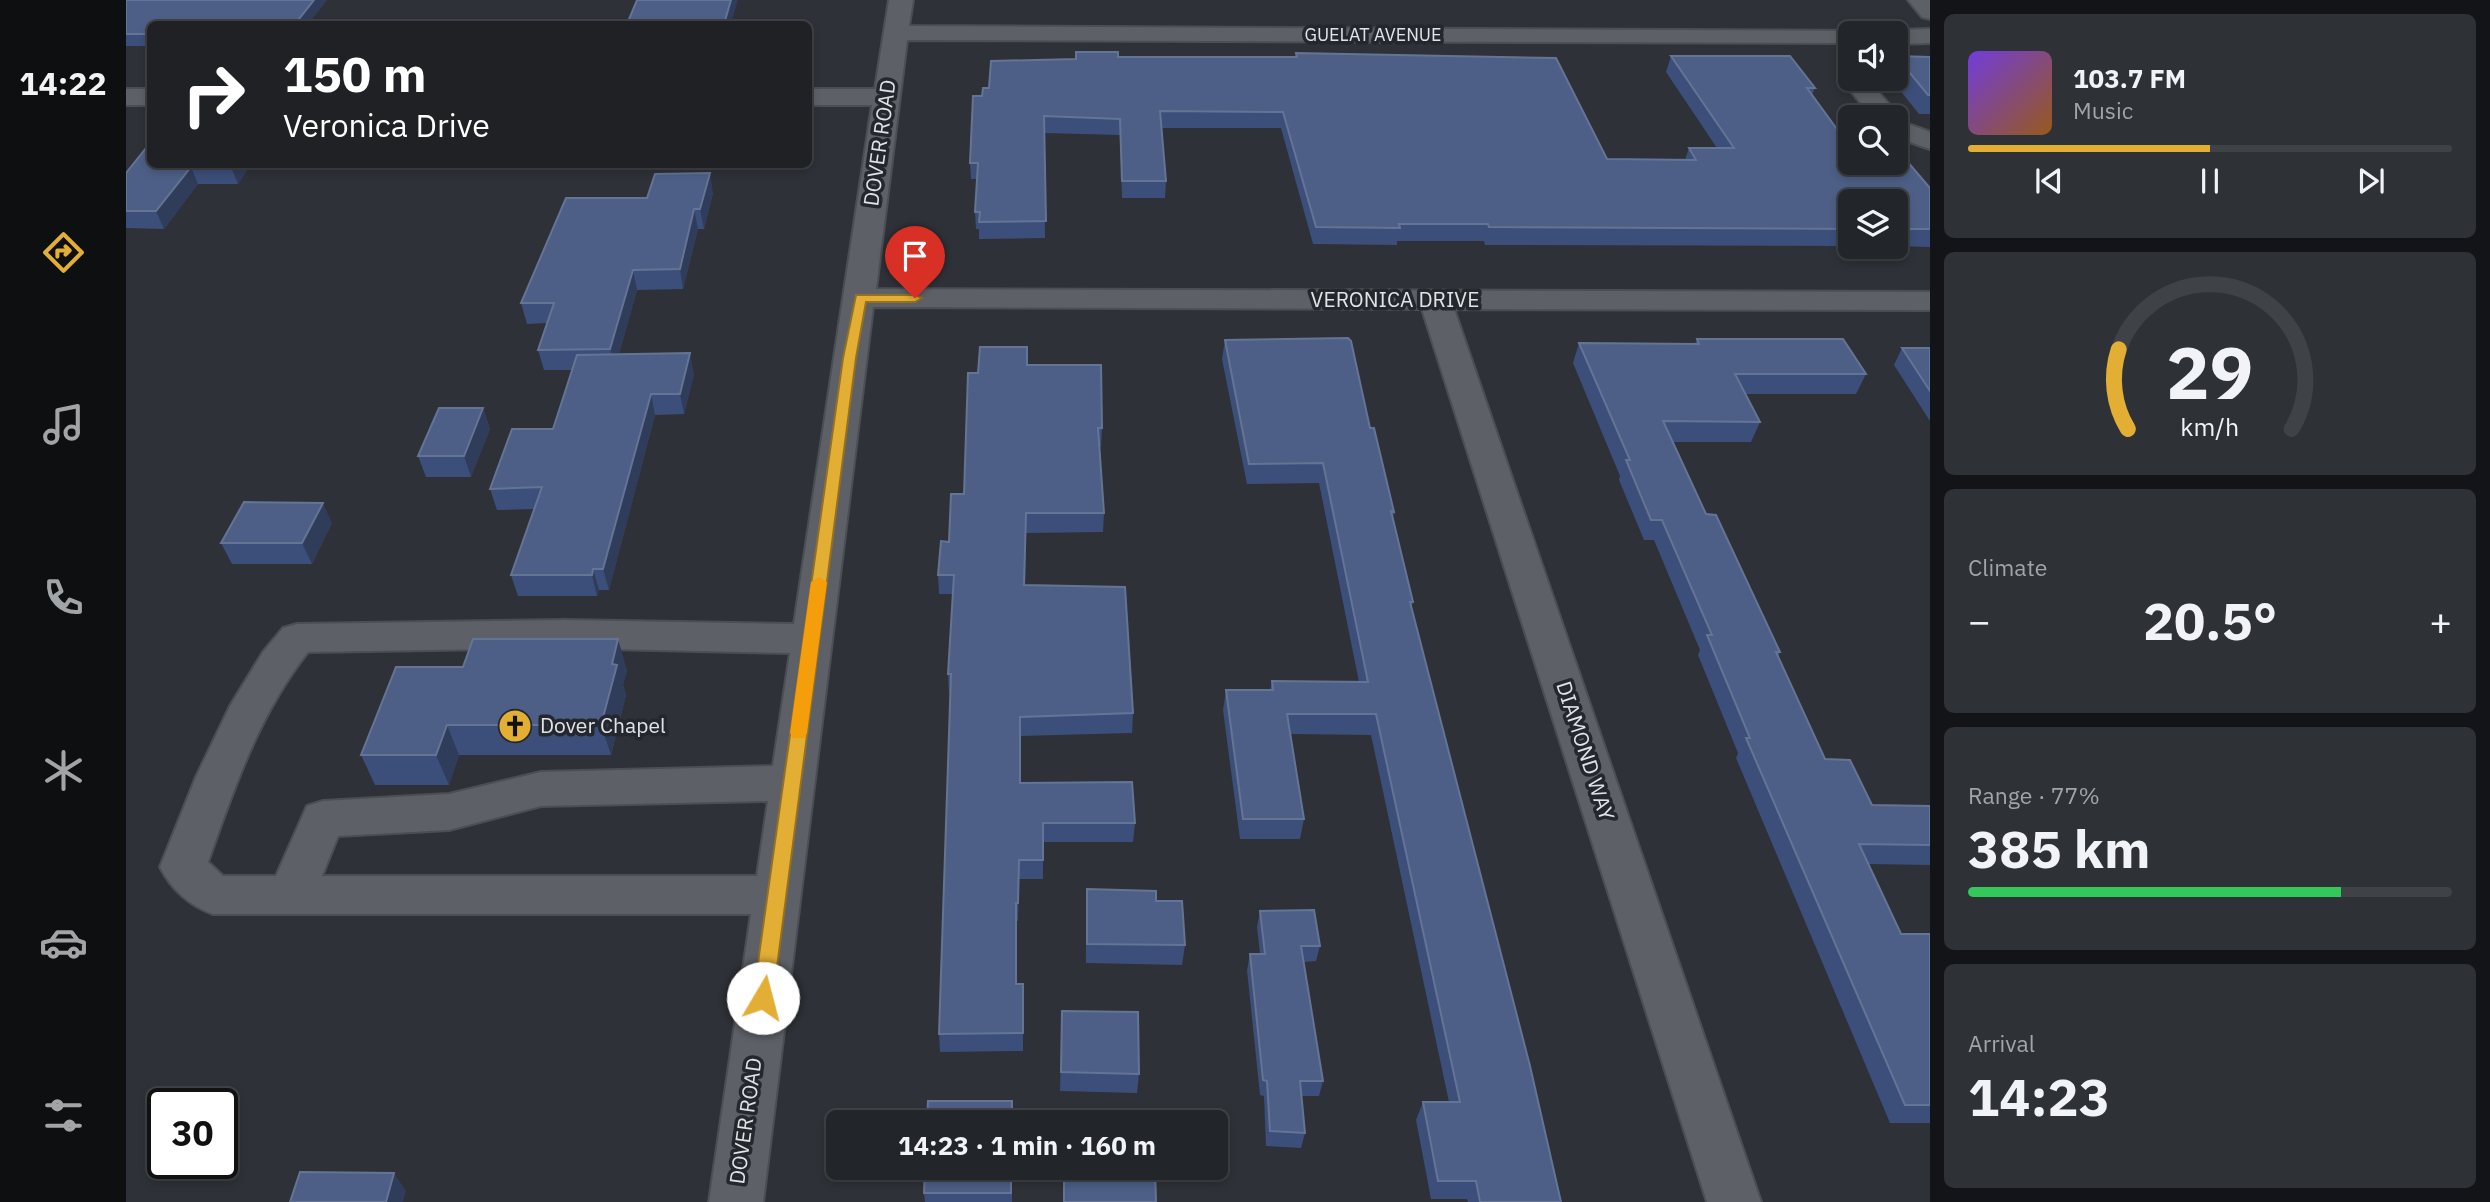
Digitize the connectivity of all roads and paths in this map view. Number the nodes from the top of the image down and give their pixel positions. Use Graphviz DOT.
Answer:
graph roads {
  1 [pos="1920,0"];
  2 [pos="1930,12"];
  3 [pos="898,16"];
  4 [pos="1820,36"];
  5 [pos="1838,36"];
  6 [pos="1908,37"];
  7 [pos="1928,37"];
  8 [pos="1838,58"];
  9 [pos="1864,91"];
  10 [pos="126,97"];
  11 [pos="147,97"];
  12 [pos="812,97"];
  13 [pos="886,97"];
  14 [pos="1876,105"];
  15 [pos="1908,133"];
  16 [pos="1930,141"];
  17 [pos="861,298"];
  18 [pos="1435,300"];
  19 [pos="1930,301"];
  20 [pos="812,639"];
  21 [pos="792,783"];
  22 [pos="291,895"];
  23 [pos="777,895"];
  24 [pos="736,1202"];
  25 [pos="1734,1202"];
  1 -- 2 [label="street"];
  3 -- 4 [label="street, GUELAT AVENUE"];
  3 -- 13 [label="street, DOVER ROAD"];
  4 -- 5 [label="street, GUELAT AVENUE"];
  4 -- 8 [label="street"];
  6 -- 7 [label="street"];
  9 -- 14 [label="street"];
  10 -- 11 [label="street"];
  12 -- 13 [label="street"];
  13 -- 17 [label="street, DOVER ROAD"];
  15 -- 16 [label="street"];
  17 -- 18 [label="street, VERONICA DRIVE"];
  17 -- 20 [label="street, DOVER ROAD"];
  18 -- 19 [label="street, VERONICA DRIVE"];
  18 -- 25 [label="street, DIAMOND WAY"];
  20 -- 21 [label="street, DOVER ROAD"];
  20 -- 22 [label="street"];
  21 -- 22 [label="street"];
  21 -- 23 [label="street, DOVER ROAD"];
  22 -- 23 [label="street"];
  23 -- 24 [label="street, DOVER ROAD"];
}
